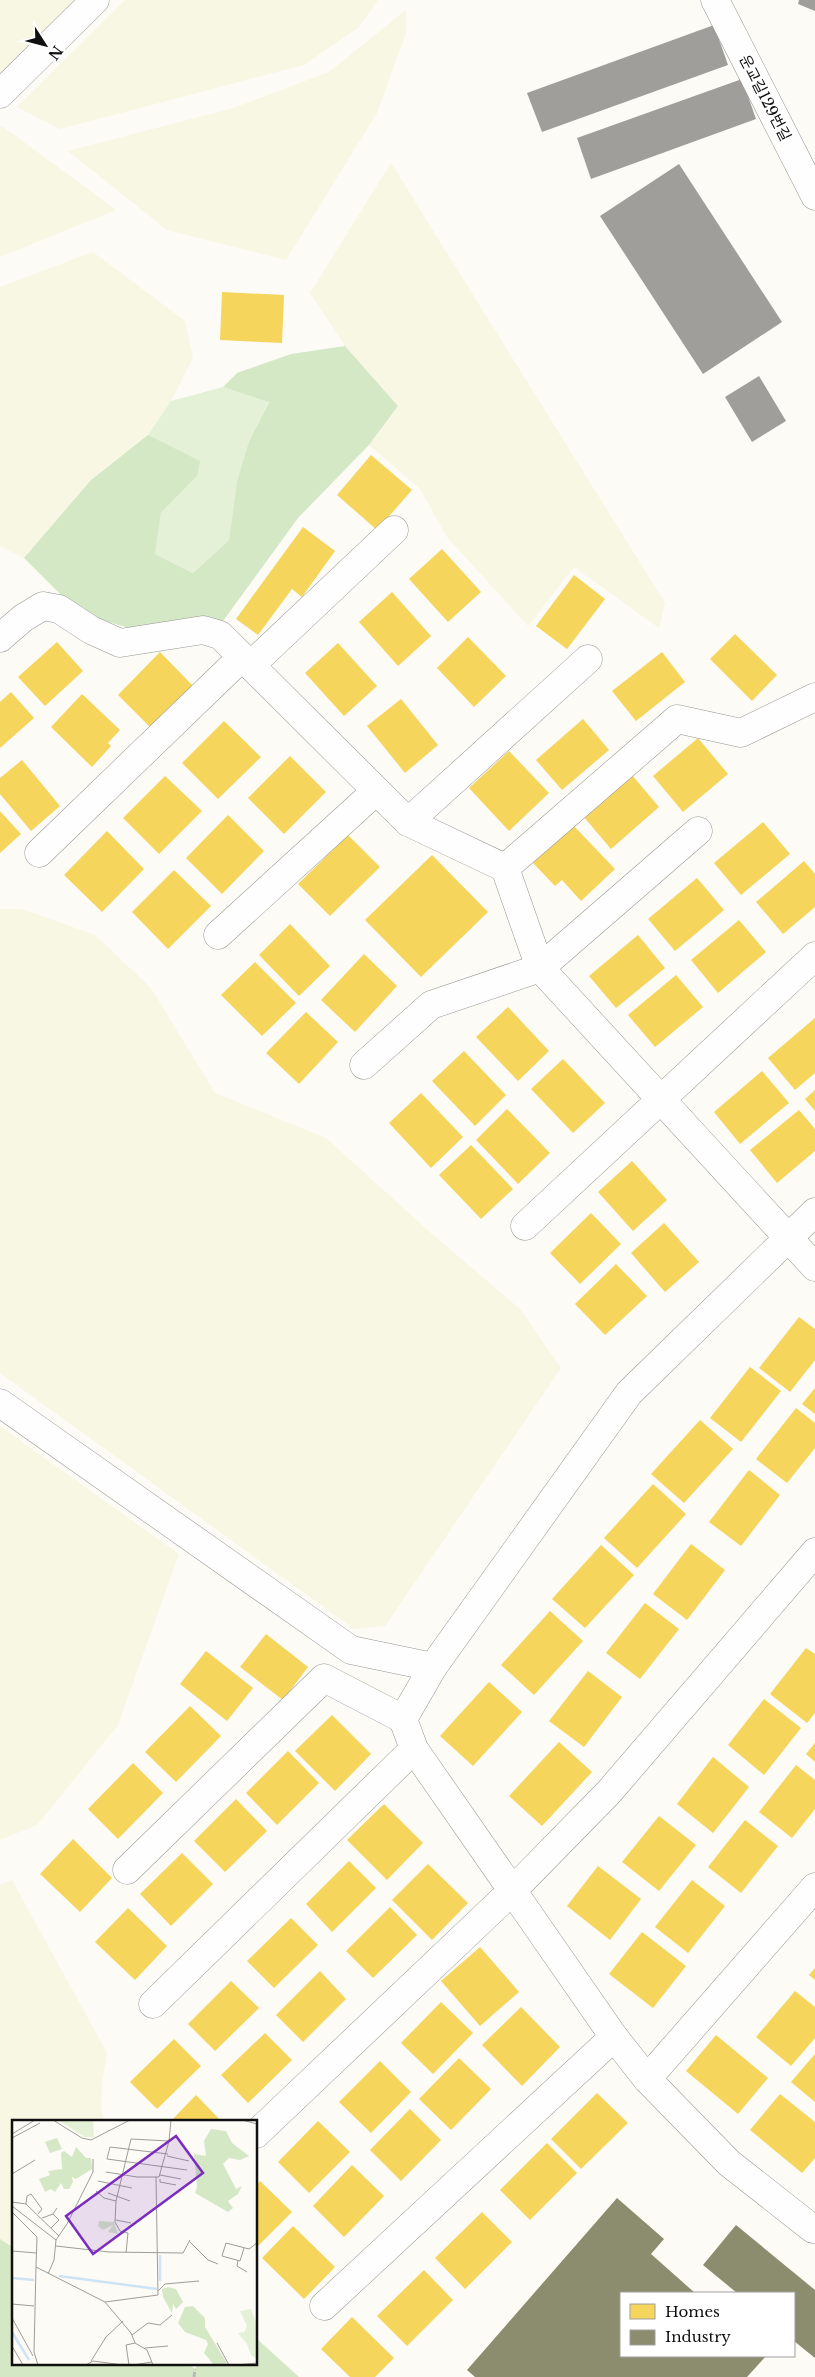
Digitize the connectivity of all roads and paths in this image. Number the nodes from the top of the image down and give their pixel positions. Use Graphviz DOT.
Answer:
graph roads {
  1 [pos="95,0"];
  2 [pos="715,0"];
  3 [pos="0,94"];
  4 [pos="815,196"];
  5 [pos="394,530"];
  6 [pos="0,638"];
  7 [pos="588,659"];
  8 [pos="247,661"];
  9 [pos="815,697"];
  10 [pos="376,791"];
  11 [pos="408,822"];
  12 [pos="698,831"];
  13 [pos="39,853"];
  14 [pos="504,868"];
  15 [pos="218,935"];
  16 [pos="815,956"];
  17 [pos="540,968"];
  18 [pos="364,1065"];
  19 [pos="661,1100"];
  20 [pos="815,1212"];
  21 [pos="525,1226"];
  22 [pos="788,1238"];
  23 [pos="815,1267"];
  24 [pos="0,1403"];
  25 [pos="815,1552"];
  26 [pos="434,1667"];
  27 [pos="403,1720"];
  28 [pos="414,1749"];
  29 [pos="127,1870"];
  30 [pos="815,1888"];
  31 [pos="513,1890"];
  32 [pos="153,2004"];
  33 [pos="614,2037"];
  34 [pos="647,2079"];
  35 [pos="258,2132"];
  36 [pos="814,2229"];
  37 [pos="324,2306"];
  38 [pos="195,2369"];
  39 [pos="194,2377"];
  1 -- 3 [label="street"];
  2 -- 4 [label="street, 운교길129번길"];
  5 -- 8 [label="street"];
  6 -- 8 [label="street"];
  7 -- 11 [label="street"];
  8 -- 10 [label="street"];
  8 -- 13 [label="street"];
  9 -- 14 [label="street"];
  10 -- 11 [label="street"];
  10 -- 15 [label="street"];
  11 -- 14 [label="street"];
  12 -- 17 [label="street"];
  14 -- 17 [label="street"];
  16 -- 19 [label="street"];
  17 -- 18 [label="street"];
  17 -- 19 [label="street"];
  19 -- 21 [label="street"];
  19 -- 22 [label="street"];
  20 -- 22 [label="street"];
  22 -- 23 [label="street"];
  22 -- 26 [label="street"];
  24 -- 26 [label="street"];
  25 -- 31 [label="street"];
  26 -- 27 [label="street"];
  27 -- 28 [label="street"];
  27 -- 29 [label="street"];
  28 -- 31 [label="street"];
  28 -- 32 [label="street"];
  30 -- 34 [label="street"];
  31 -- 33 [label="street"];
  31 -- 35 [label="street"];
  33 -- 34 [label="street"];
  33 -- 37 [label="street"];
  34 -- 36 [label="street"];
  38 -- 39 [label="path"];
}
